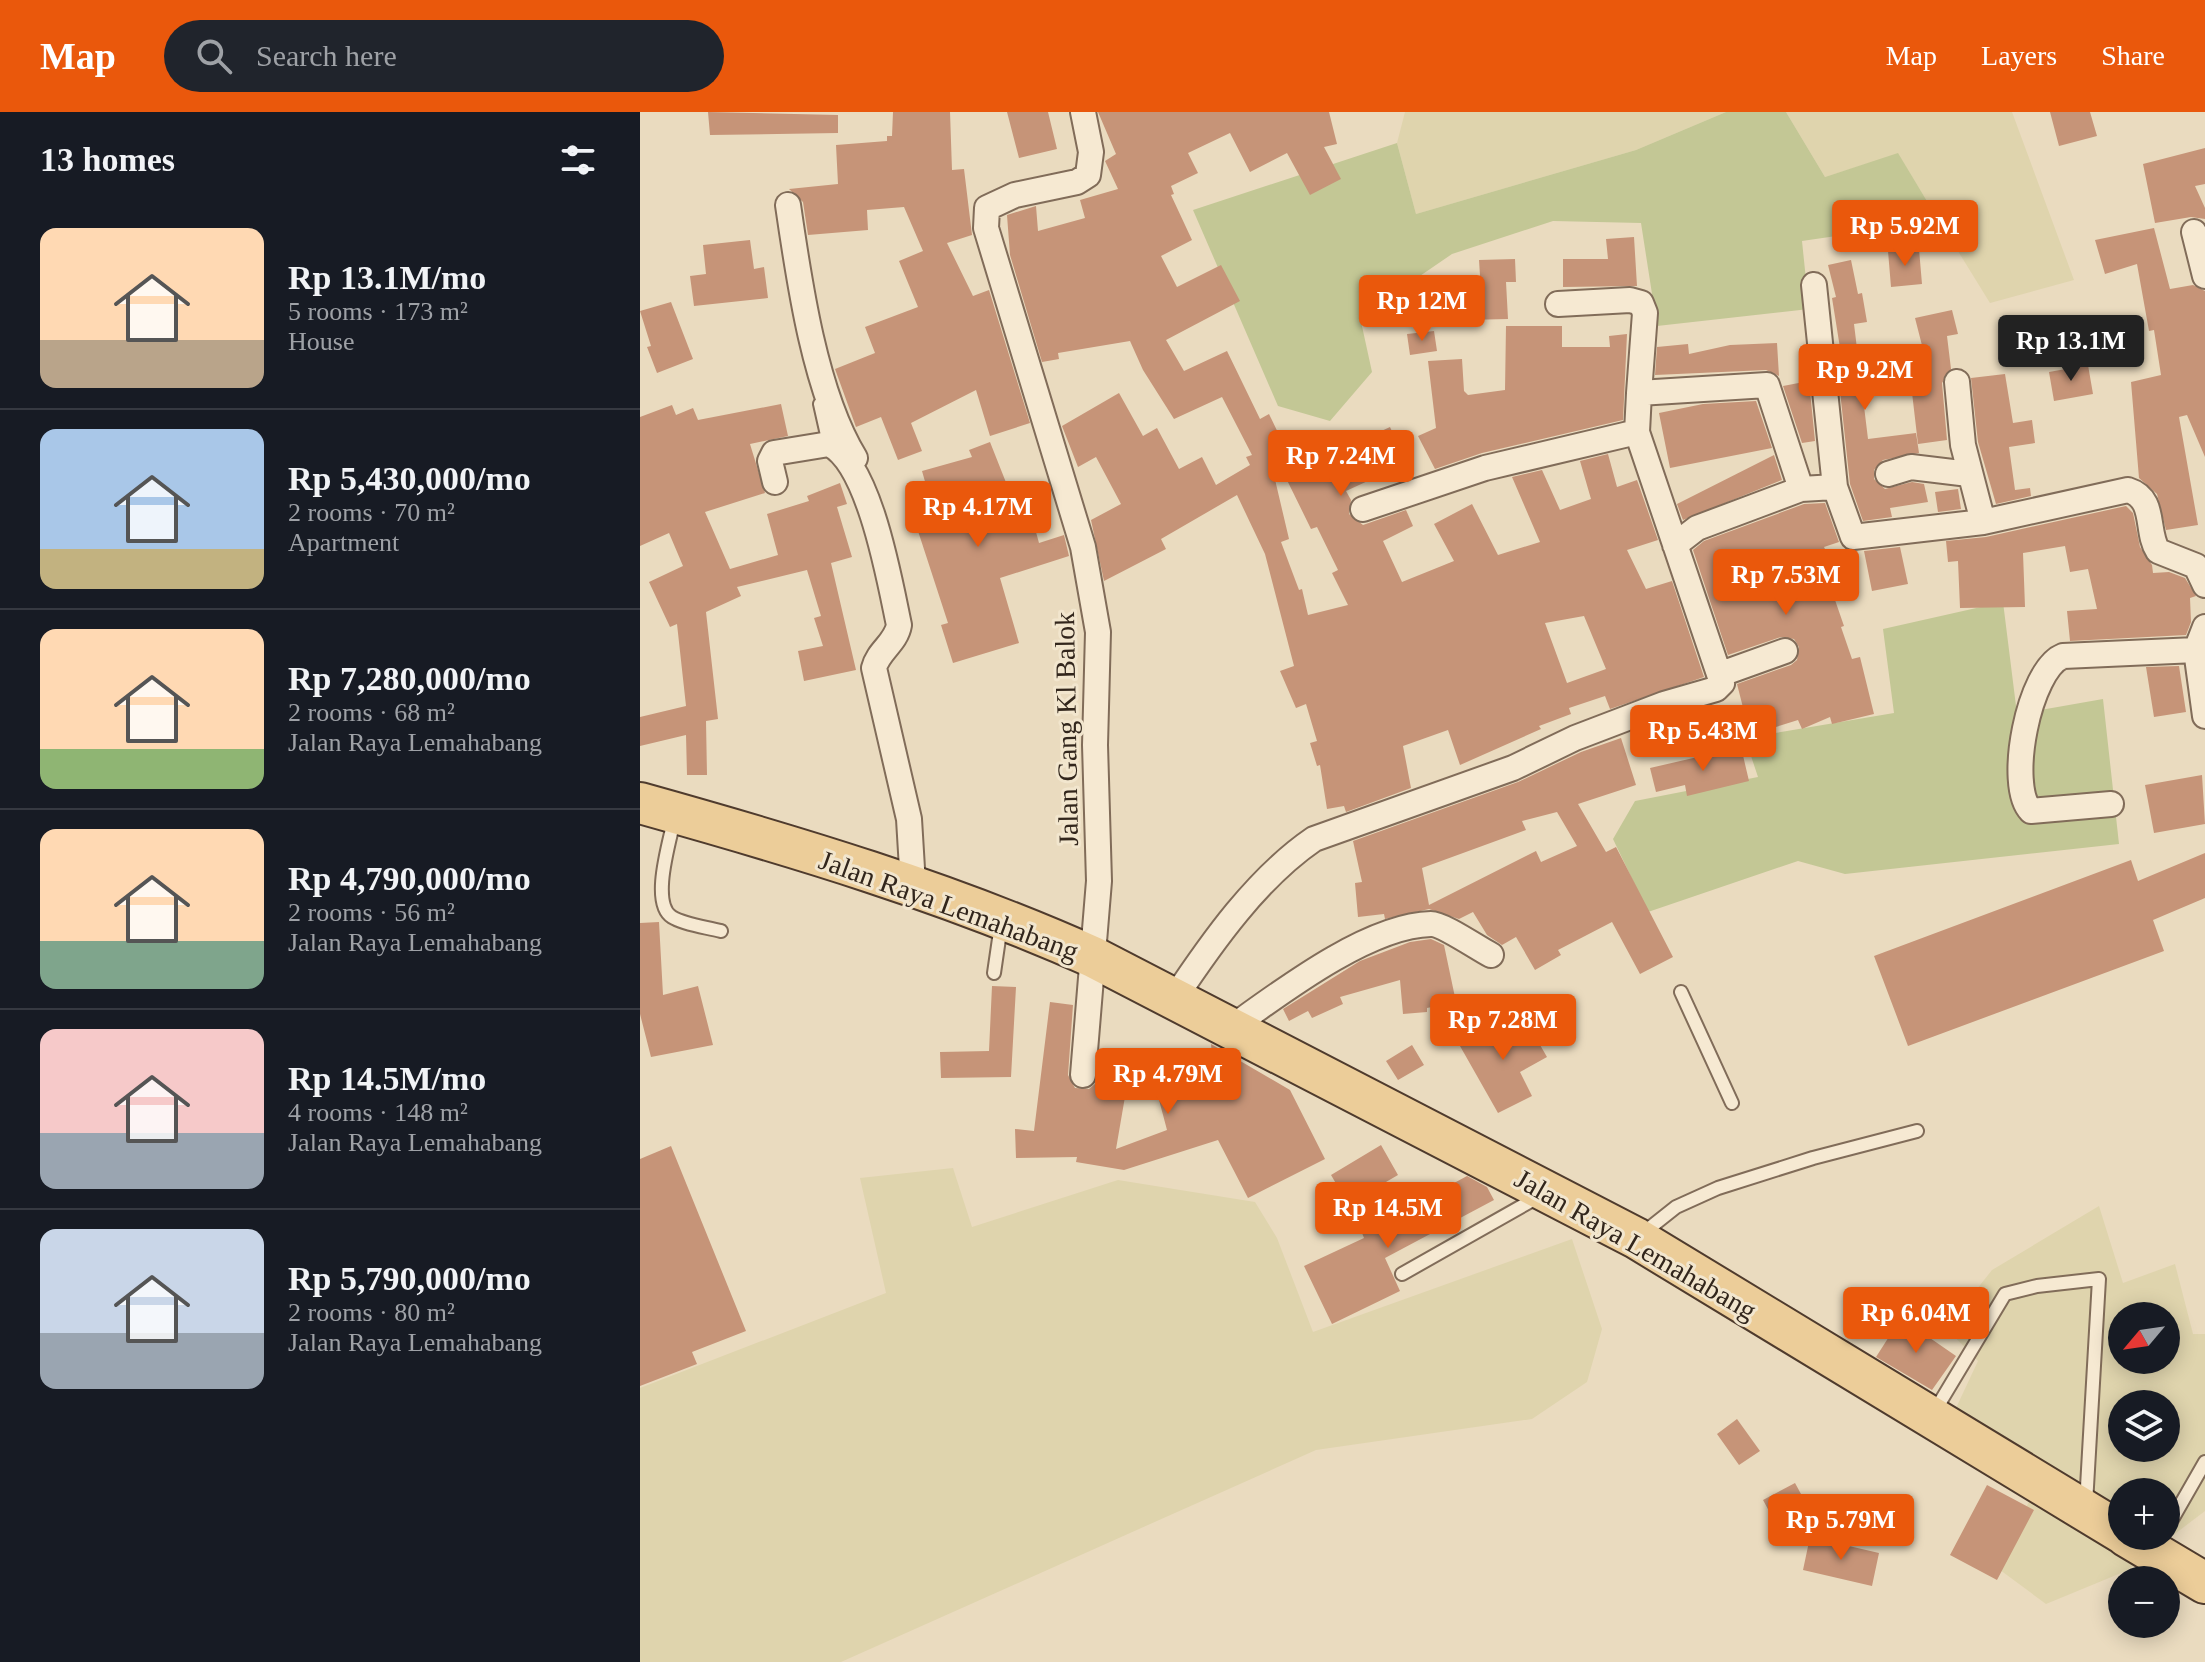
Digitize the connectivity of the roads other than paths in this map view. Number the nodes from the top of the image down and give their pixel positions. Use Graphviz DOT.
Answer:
graph roads {
  1 [pos="1083,112"];
  2 [pos="788,205"];
  3 [pos="2194,232"];
  4 [pos="2205,276"];
  5 [pos="1814,285"];
  6 [pos="1558,304"];
  7 [pos="1957,382"];
  8 [pos="817,392"];
  9 [pos="1639,393"];
  10 [pos="1637,432"];
  11 [pos="829,444"];
  12 [pos="1888,474"];
  13 [pos="1969,474"];
  14 [pos="775,482"];
  15 [pos="1835,487"];
  16 [pos="1801,489"];
  17 [pos="1363,509"];
  18 [pos="1983,522"];
  19 [pos="881,544"];
  20 [pos="1675,545"];
  21 [pos="2205,585"];
  22 [pos="2205,627"];
  23 [pos="2196,650"];
  24 [pos="1785,651"];
  25 [pos="1721,674"];
  26 [pos="2205,716"];
  27 [pos="2111,804"];
  28 [pos="658,808"];
  29 [pos="913,885"];
  30 [pos="1002,918"];
  31 [pos="721,931"];
  32 [pos="1491,955"];
  33 [pos="1093,957"];
  34 [pos="994,973"];
  35 [pos="1681,992"];
  36 [pos="1174,999"];
  37 [pos="1231,1028"];
  38 [pos="1083,1075"];
  39 [pos="1732,1103"];
  40 [pos="1917,1131"];
  41 [pos="1548,1192"];
  42 [pos="1636,1238"];
  43 [pos="1402,1274"];
  44 [pos="1931,1417"];
  45 [pos="2205,1462"];
  46 [pos="2180,1494"];
  47 [pos="2085,1511"];
  48 [pos="2108,1521"];
  49 [pos="2163,1550"];
  50 [pos="2205,1583"];
  1 -- 33 [label="street, Jalan Gang Kl Balok"];
  2 -- 19 [label="street"];
  3 -- 4 [label="street"];
  5 -- 15 [label="street"];
  6 -- 9 [label="street"];
  7 -- 13 [label="street"];
  8 -- 11 [label="lane"];
  9 -- 10 [label="street"];
  9 -- 16 [label="street"];
  10 -- 17 [label="street"];
  10 -- 20 [label="street"];
  11 -- 14 [label="street"];
  11 -- 19 [label="street"];
  12 -- 13 [label="street"];
  13 -- 18 [label="street"];
  15 -- 16 [label="street"];
  15 -- 18 [label="street"];
  16 -- 20 [label="street"];
  18 -- 21 [label="street"];
  19 -- 29 [label="street"];
  20 -- 25 [label="street"];
  22 -- 23 [label="street"];
  23 -- 26 [label="street"];
  23 -- 27 [label="street"];
  24 -- 25 [label="street"];
  25 -- 36 [label="street"];
  28 -- 29 [label="main road, Jalan Raya Lemahabang"];
  28 -- 31 [label="lane"];
  29 -- 30 [label="main road, Jalan Raya Lemahabang"];
  30 -- 33 [label="main road, Jalan Raya Lemahabang"];
  30 -- 34 [label="lane"];
  32 -- 37 [label="street"];
  33 -- 36 [label="main road, Jalan Raya Lemahabang"];
  33 -- 38 [label="street"];
  35 -- 39 [label="lane"];
  36 -- 37 [label="main road, Jalan Raya Lemahabang"];
  37 -- 41 [label="main road, Jalan Raya Lemahabang"];
  40 -- 42 [label="lane"];
  41 -- 42 [label="main road, Jalan Raya Lemahabang"];
  41 -- 43 [label="lane"];
  42 -- 44 [label="main road, Jalan Raya Lemahabang"];
  44 -- 47 [label="main road, Jalan Raya Lemahabang"];
  44 -- 47 [label="lane"];
  45 -- 46 [label="lane"];
  47 -- 48 [label="main road, Jalan Raya Lemahabang"];
  49 -- 50 [label="main road, Jalan Raya Lemahabang"];
}
